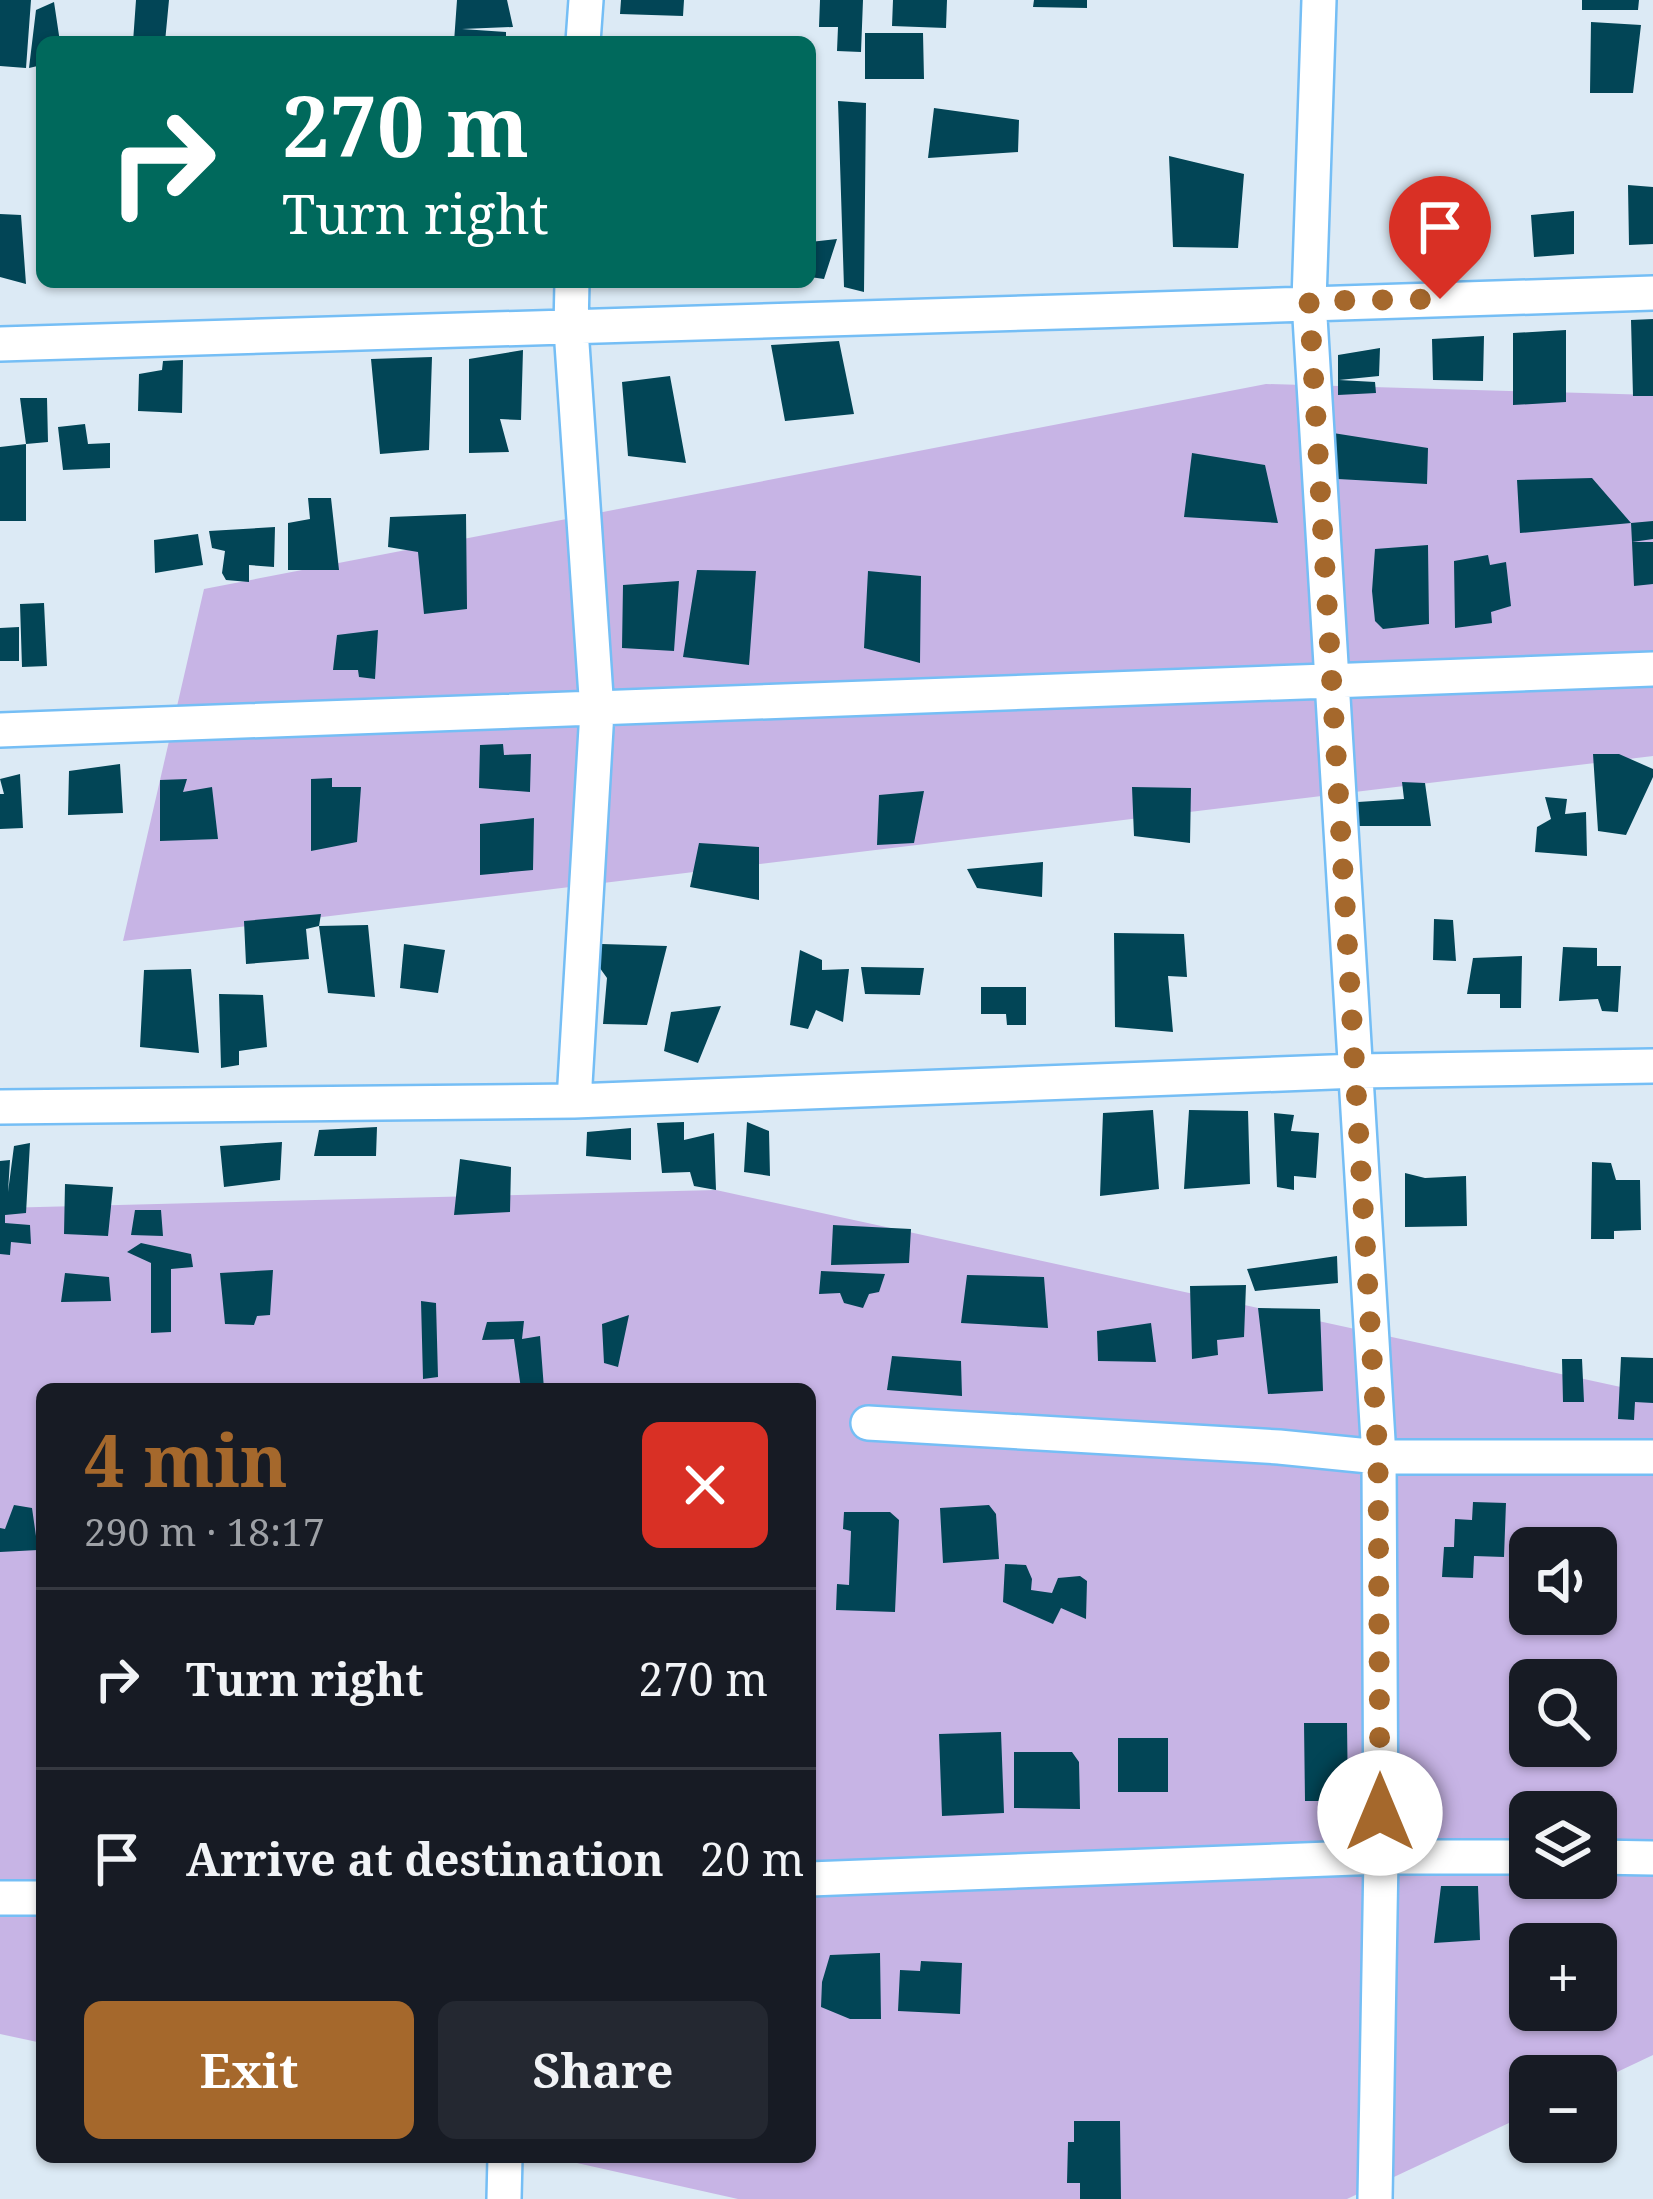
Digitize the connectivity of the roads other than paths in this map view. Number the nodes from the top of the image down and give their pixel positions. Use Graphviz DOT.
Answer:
graph roads {
  1 [pos="586,0"];
  2 [pos="1319,0"];
  3 [pos="583,36"];
  4 [pos="572,288"];
  5 [pos="1653,293"];
  6 [pos="1309,301"];
  7 [pos="571,329"];
  8 [pos="0,344"];
  9 [pos="1653,670"];
  10 [pos="1333,682"];
  11 [pos="597,711"];
  12 [pos="0,730"];
  13 [pos="1653,1066"];
  14 [pos="1358,1071"];
  15 [pos="574,1101"];
  16 [pos="0,1107"];
  17 [pos="868,1423"];
  18 [pos="1653,1456"];
  19 [pos="1378,1457"];
  20 [pos="1381,1857"];
  21 [pos="1509,1857"];
  22 [pos="1617,1857"];
  23 [pos="1653,1858"];
  24 [pos="816,1879"];
  25 [pos="0,1898"];
  26 [pos="36,1898"];
  27 [pos="505,2163"];
  28 [pos="504,2199"];
  29 [pos="1375,2199"];
  1 -- 3 [label="street"];
  2 -- 6 [label="street"];
  4 -- 7 [label="street"];
  5 -- 6 [label="street"];
  6 -- 7 [label="street"];
  6 -- 10 [label="street"];
  7 -- 8 [label="street"];
  7 -- 11 [label="street"];
  9 -- 10 [label="street"];
  10 -- 11 [label="street"];
  10 -- 14 [label="street"];
  11 -- 12 [label="street"];
  11 -- 15 [label="street"];
  13 -- 14 [label="street"];
  14 -- 15 [label="street"];
  14 -- 19 [label="street"];
  15 -- 16 [label="street"];
  17 -- 19 [label="street"];
  18 -- 19 [label="street"];
  19 -- 20 [label="street"];
  20 -- 21 [label="street"];
  20 -- 24 [label="street"];
  20 -- 29 [label="street"];
  22 -- 23 [label="street"];
  25 -- 26 [label="street"];
  27 -- 28 [label="street"];
}
